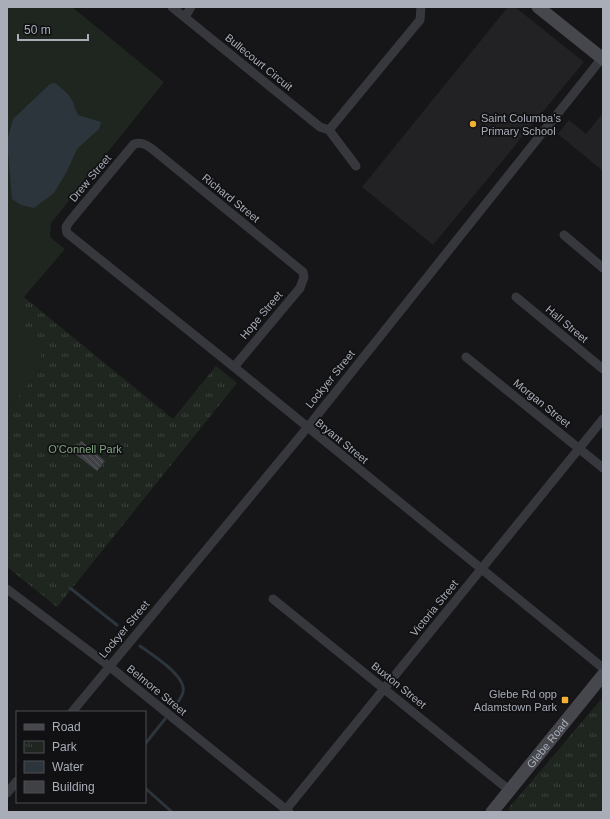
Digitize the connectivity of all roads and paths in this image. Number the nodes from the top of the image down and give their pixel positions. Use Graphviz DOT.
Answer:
graph roads {
  1 [pos="172,7"];
  2 [pos="191,7"];
  3 [pos="421,7"];
  4 [pos="538,7"];
  5 [pos="185,16"];
  6 [pos="602,58"];
  7 [pos="329,130"];
  8 [pos="139,142"];
  9 [pos="356,166"];
  10 [pos="67,233"];
  11 [pos="564,235"];
  12 [pos="603,268"];
  13 [pos="304,277"];
  14 [pos="516,297"];
  15 [pos="466,356"];
  16 [pos="234,367"];
  17 [pos="603,369"];
  18 [pos="603,419"];
  19 [pos="307,428"];
  20 [pos="579,449"];
  21 [pos="603,468"];
  22 [pos="481,569"];
  23 [pos="7,589"];
  24 [pos="272,599"];
  25 [pos="110,666"];
  26 [pos="603,668"];
  27 [pos="603,675"];
  28 [pos="384,689"];
  29 [pos="73,711"];
  30 [pos="16,782"];
  31 [pos="509,790"];
  32 [pos="7,794"];
  33 [pos="287,811"];
  34 [pos="492,812"];
  1 -- 5 [label="street, Bullecourt Circuit"];
  2 -- 5 [label="street"];
  3 -- 7 [label="street"];
  4 -- 6 [label="main road"];
  5 -- 7 [label="street, Bullecourt Circuit"];
  6 -- 19 [label="street, Lockyer Street"];
  7 -- 9 [label="street, Bullecourt Circuit"];
  8 -- 10 [label="street, Drew Street"];
  8 -- 13 [label="street, Richard Street"];
  10 -- 16 [label="street, Bryant Street"];
  11 -- 12 [label="street"];
  13 -- 16 [label="street, Hope Street"];
  14 -- 17 [label="street, Hall Street"];
  15 -- 20 [label="street, Morgan Street"];
  16 -- 19 [label="street, Bryant Street"];
  18 -- 20 [label="street, Victoria Street"];
  19 -- 22 [label="street, Bryant Street"];
  19 -- 25 [label="street, Lockyer Street"];
  20 -- 21 [label="street, Morgan Street"];
  20 -- 22 [label="street, Victoria Street"];
  22 -- 26 [label="street, Bryant Street"];
  22 -- 28 [label="street, Victoria Street"];
  23 -- 25 [label="street, Belmore Street"];
  24 -- 28 [label="street, Buxton Street"];
  25 -- 29 [label="street, Lockyer Street"];
  25 -- 33 [label="street, Belmore Street"];
  27 -- 31 [label="main road, Glebe Road"];
  28 -- 31 [label="street, Buxton Street"];
  28 -- 33 [label="street, Victoria Street"];
  30 -- 32 [label="street"];
  31 -- 34 [label="main road, Glebe Road"];
}
